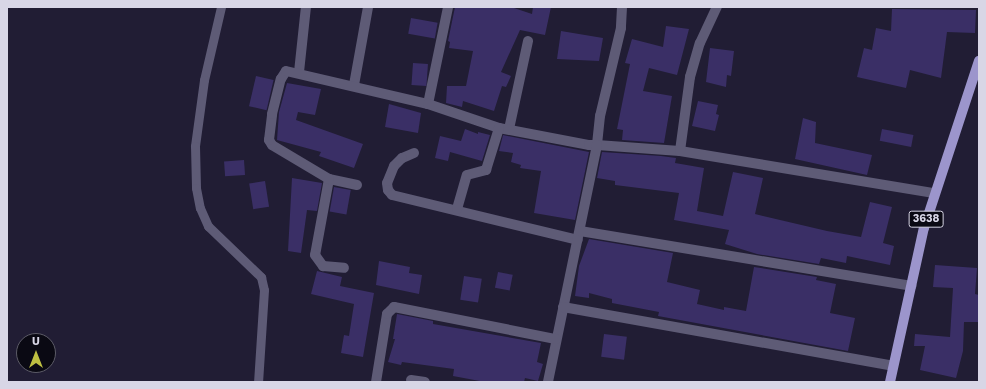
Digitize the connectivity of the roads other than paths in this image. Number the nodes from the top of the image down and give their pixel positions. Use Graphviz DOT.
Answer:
graph roads {
  1 [pos="222,7"];
  2 [pos="306,7"];
  3 [pos="368,7"];
  4 [pos="448,7"];
  5 [pos="622,7"];
  6 [pos="717,7"];
  7 [pos="528,41"];
  8 [pos="979,61"];
  9 [pos="299,72"];
  10 [pos="354,85"];
  11 [pos="428,104"];
  12 [pos="504,129"];
  13 [pos="597,145"];
  14 [pos="680,151"];
  15 [pos="414,153"];
  16 [pos="329,179"];
  17 [pos="357,185"];
  18 [pos="934,193"];
  19 [pos="457,209"];
  20 [pos="579,235"];
  21 [pos="344,268"];
  22 [pos="911,286"];
  23 [pos="563,307"];
  24 [pos="556,339"];
  25 [pos="893,366"];
  26 [pos="411,380"];
  27 [pos="258,382"];
  28 [pos="376,382"];
  29 [pos="425,382"];
  30 [pos="548,382"];
  31 [pos="890,382"];
  1 -- 27 [label="lane"];
  2 -- 9 [label="street"];
  3 -- 10 [label="street"];
  4 -- 11 [label="street"];
  5 -- 13 [label="street"];
  6 -- 14 [label="street"];
  7 -- 12 [label="street"];
  8 -- 18 [label="main road, 3638"];
  9 -- 10 [label="street"];
  9 -- 16 [label="street"];
  10 -- 11 [label="street"];
  11 -- 12 [label="street"];
  12 -- 13 [label="street"];
  12 -- 19 [label="street"];
  13 -- 14 [label="street"];
  13 -- 20 [label="street"];
  14 -- 18 [label="street"];
  15 -- 19 [label="street"];
  16 -- 17 [label="street"];
  16 -- 21 [label="street"];
  18 -- 22 [label="main road, 3638"];
  19 -- 20 [label="street"];
  20 -- 22 [label="street"];
  20 -- 23 [label="street"];
  22 -- 25 [label="main road, 3638"];
  23 -- 24 [label="street"];
  23 -- 25 [label="street"];
  24 -- 28 [label="street"];
  24 -- 30 [label="street"];
  25 -- 31 [label="main road, 3638"];
  26 -- 29 [label="street"];
}
